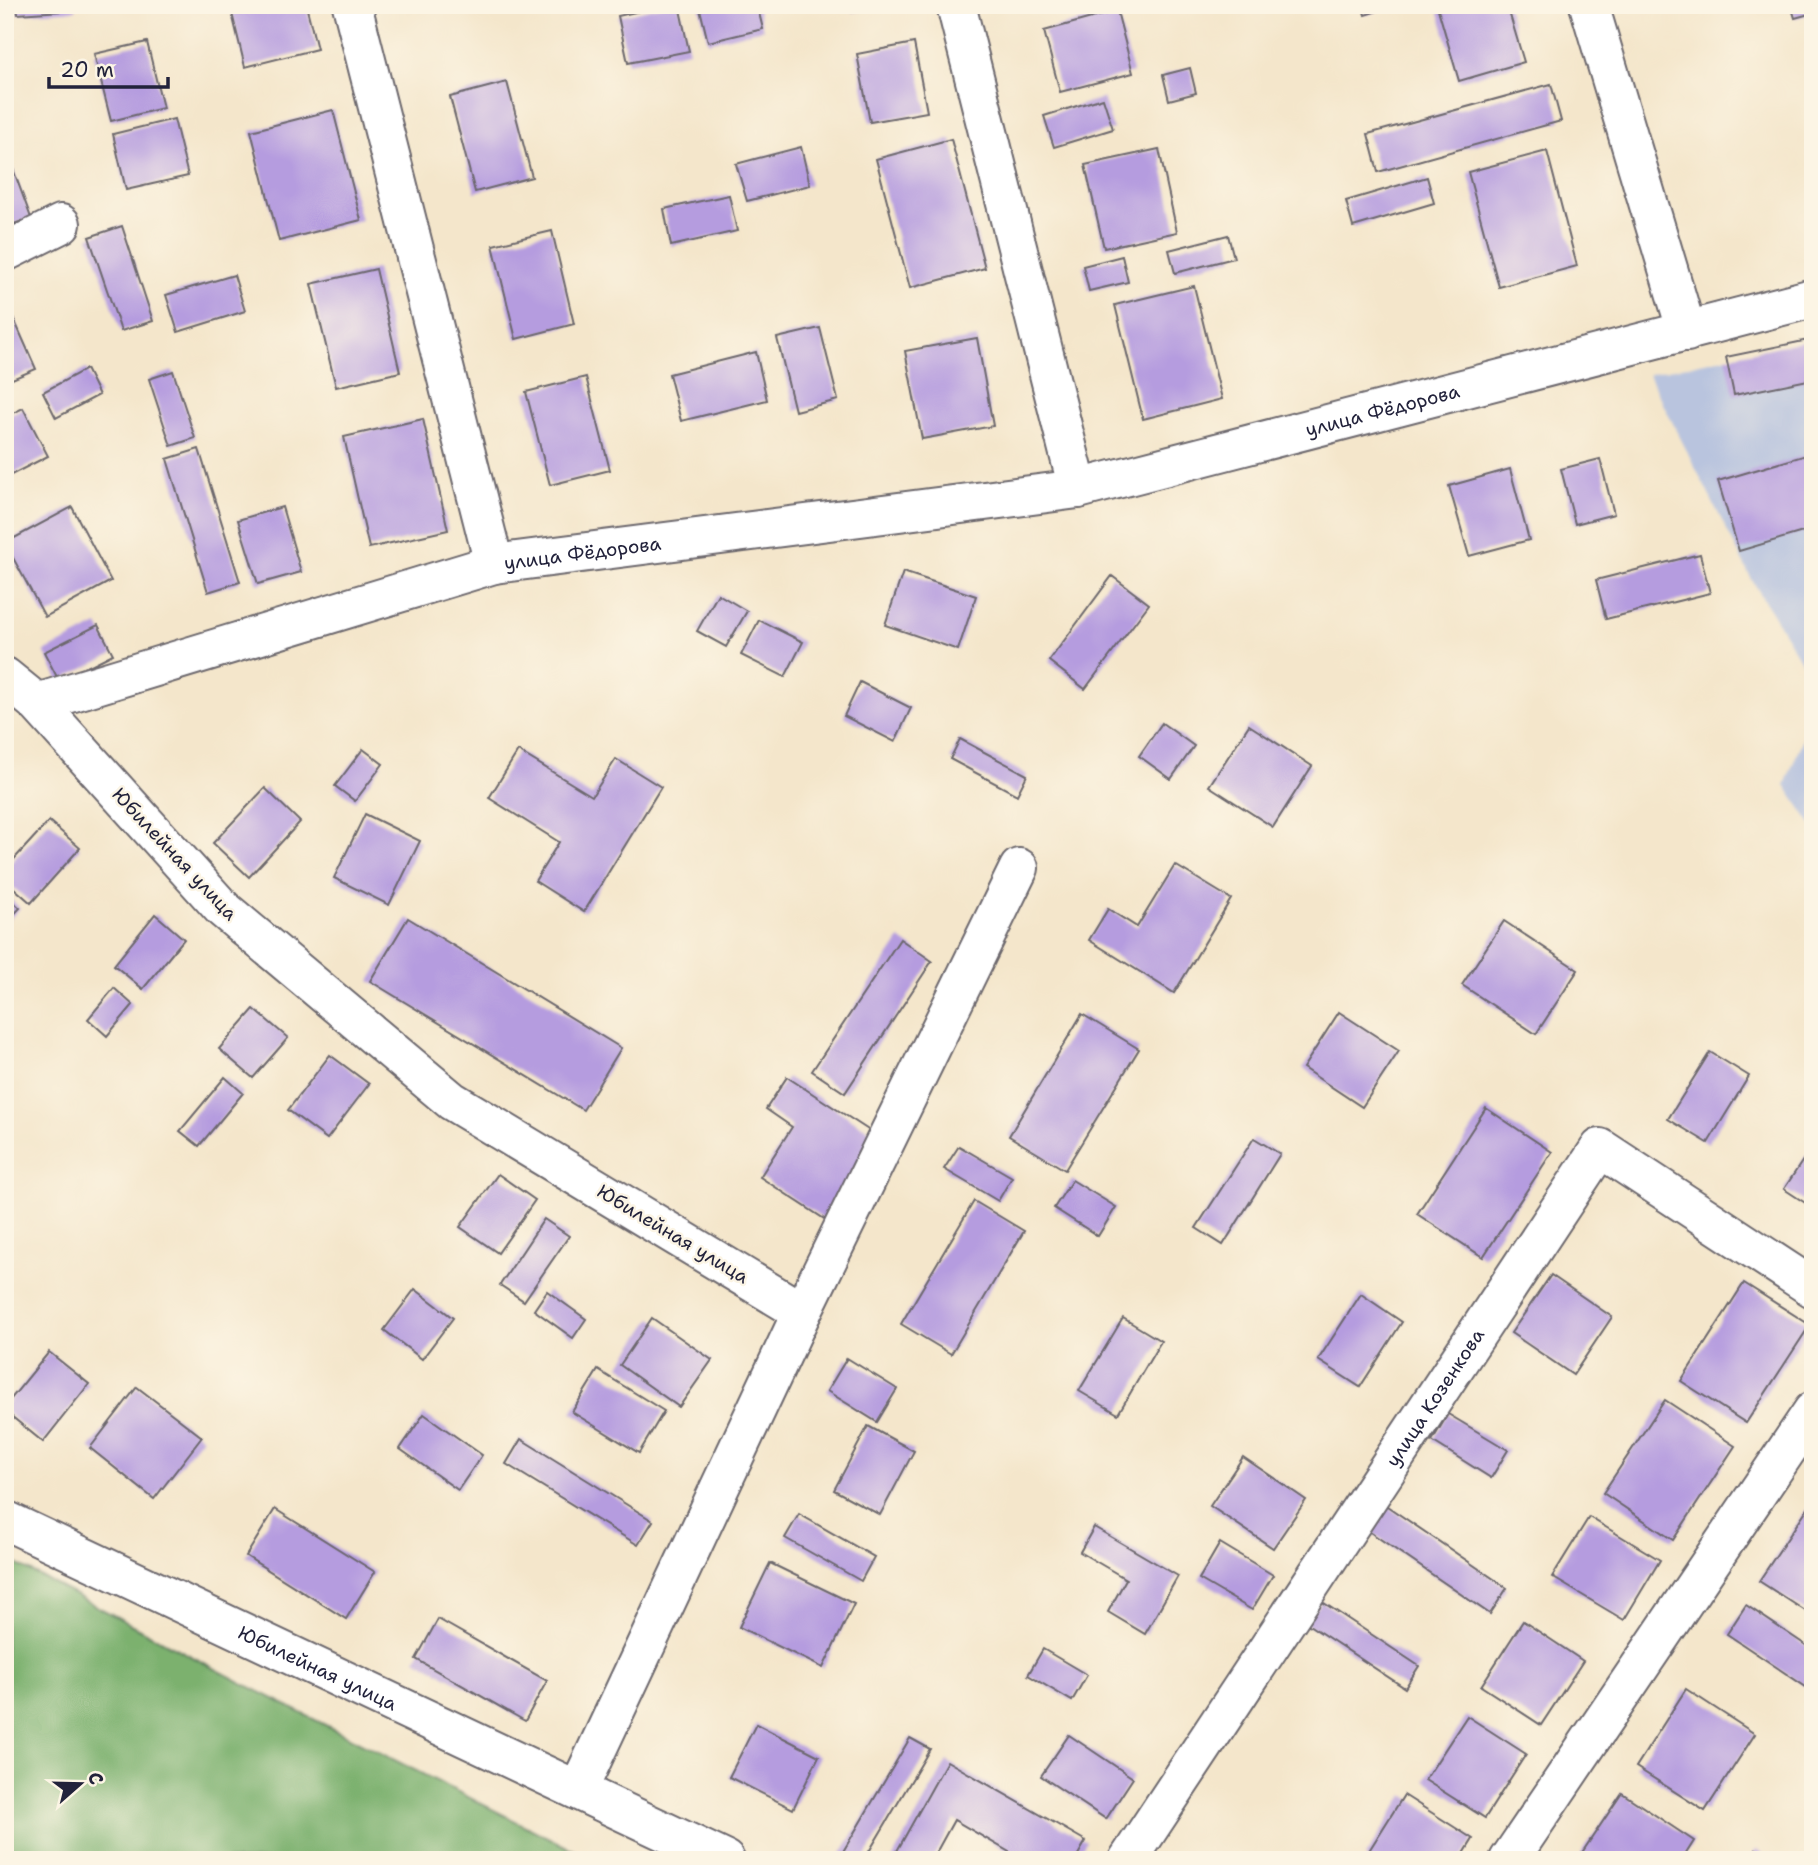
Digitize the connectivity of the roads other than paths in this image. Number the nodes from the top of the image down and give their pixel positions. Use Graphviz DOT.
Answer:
graph roads {
  1 [pos="352,5"];
  2 [pos="956,5"];
  3 [pos="1590,5"];
  4 [pos="61,225"];
  5 [pos="5,252"];
  6 [pos="1813,298"];
  7 [pos="1686,332"];
  8 [pos="1078,489"];
  9 [pos="494,564"];
  10 [pos="5,677"];
  11 [pos="37,703"];
  12 [pos="1019,868"];
  13 [pos="1813,1288"];
  14 [pos="802,1312"];
  15 [pos="1813,1411"];
  16 [pos="5,1520"];
  17 [pos="578,1790"];
  18 [pos="725,1860"];
  19 [pos="1128,1860"];
  20 [pos="1509,1860"];
  1 -- 9 [label="street, улица Фёдорова"];
  2 -- 8 [label="street"];
  3 -- 7 [label="street"];
  4 -- 5 [label="street"];
  6 -- 7 [label="street, улица Фёдорова"];
  7 -- 8 [label="street, улица Фёдорова"];
  8 -- 9 [label="street, улица Фёдорова"];
  9 -- 11 [label="street"];
  10 -- 11 [label="street, Юбилейная улица"];
  11 -- 14 [label="street, Юбилейная улица"];
  12 -- 14 [label="street"];
  13 -- 19 [label="street, улица Козенкова"];
  14 -- 17 [label="street"];
  15 -- 20 [label="street"];
  16 -- 17 [label="street, Юбилейная улица"];
  17 -- 18 [label="street, Юбилейная улица"];
}
